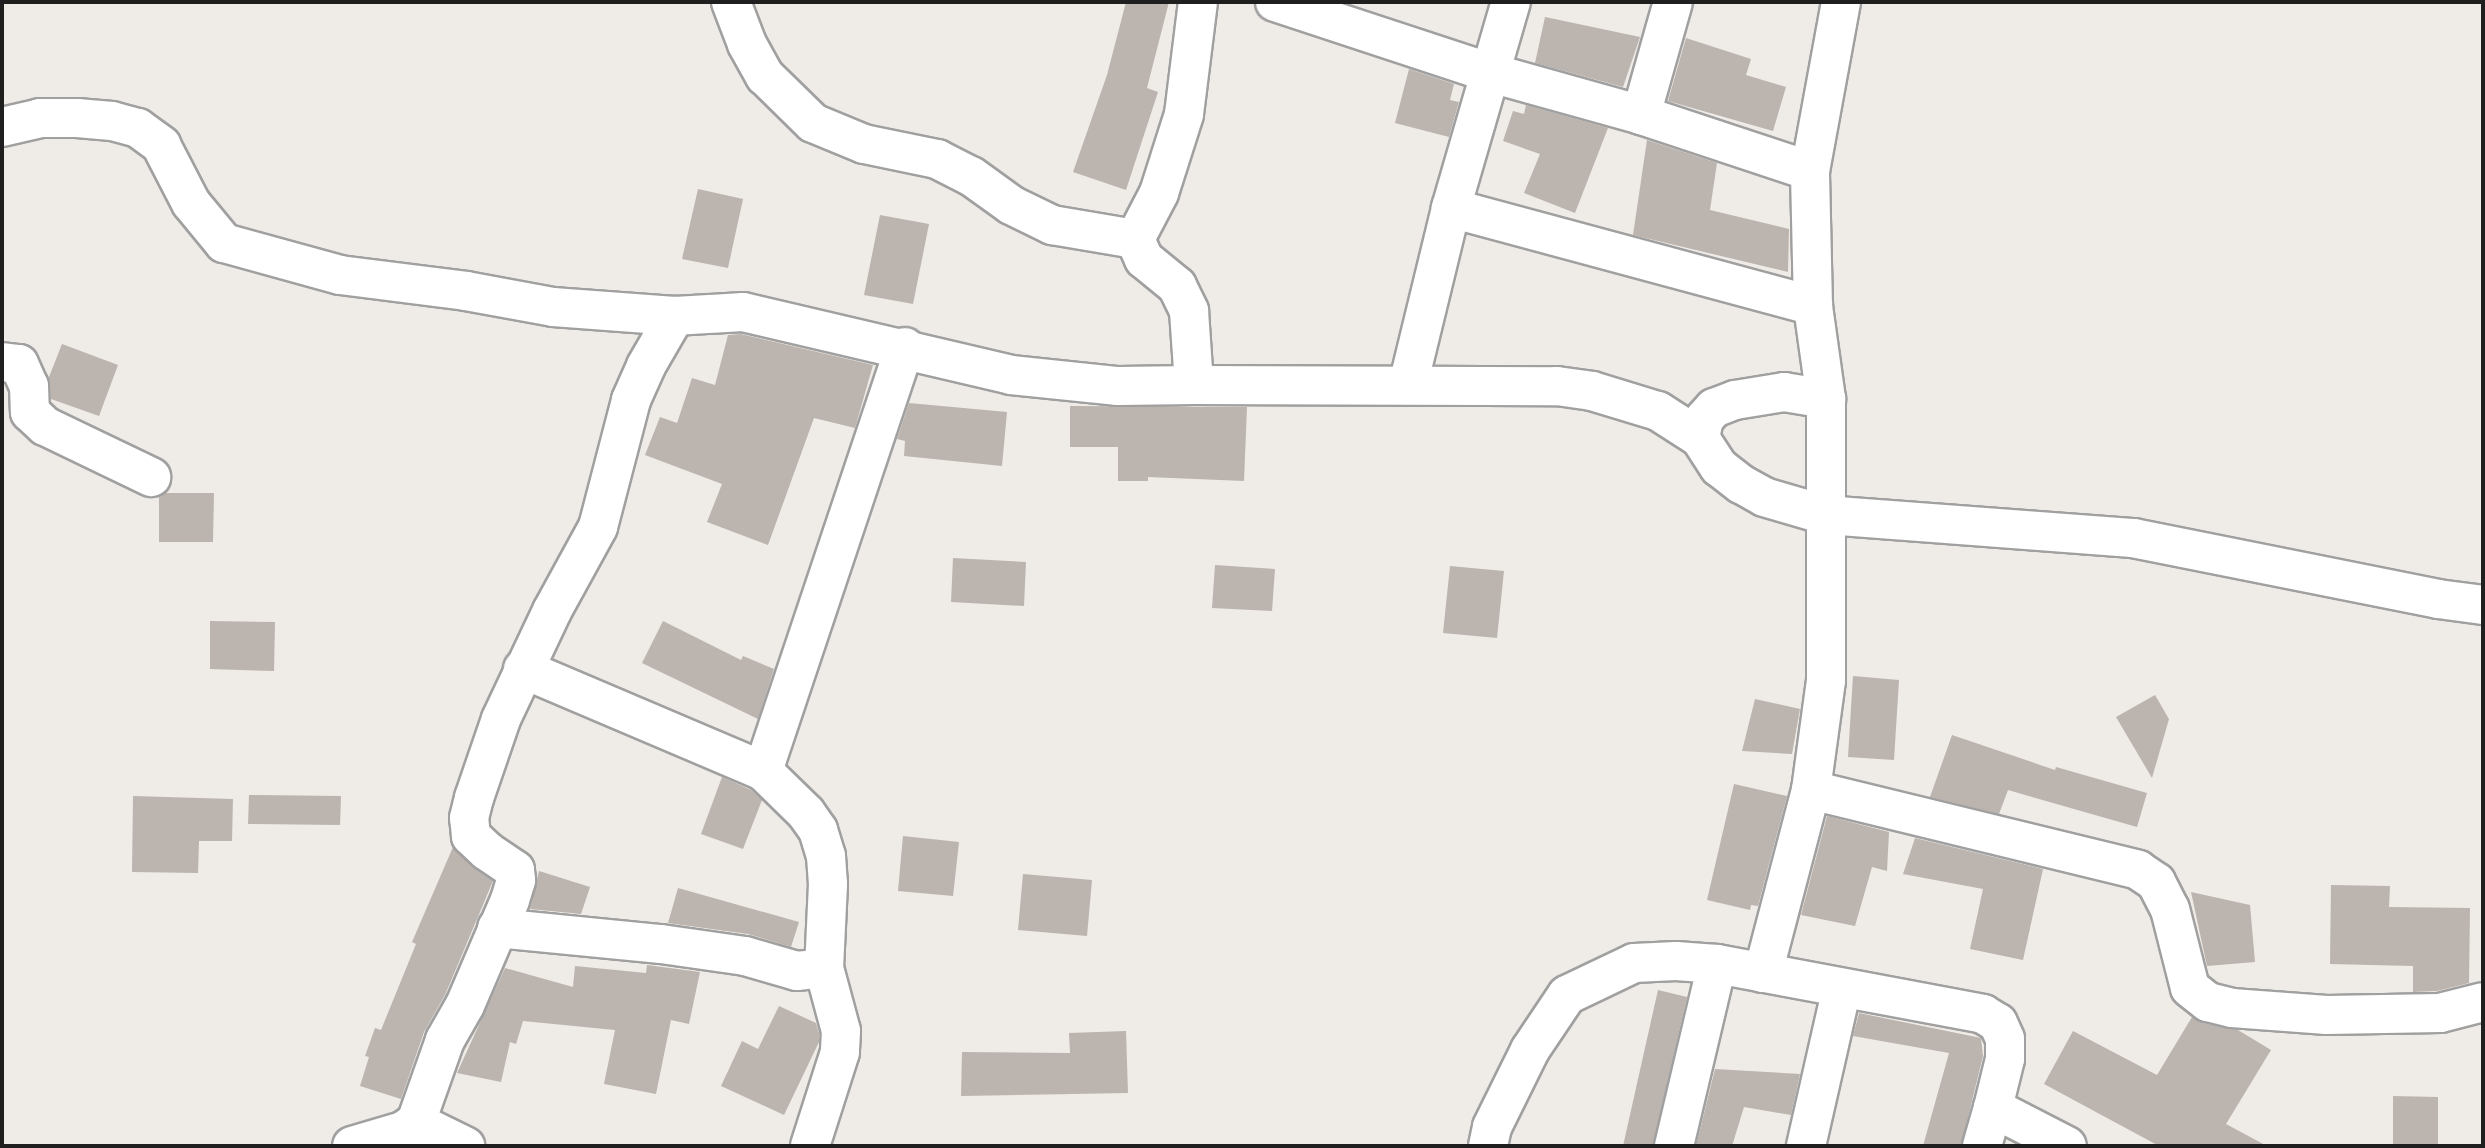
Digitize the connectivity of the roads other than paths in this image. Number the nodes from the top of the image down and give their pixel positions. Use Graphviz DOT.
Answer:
graph roads {
  1 [pos="731,2"];
  2 [pos="1198,2"];
  3 [pos="1275,2"];
  4 [pos="1511,2"];
  5 [pos="1673,2"];
  6 [pos="1841,2"];
  7 [pos="1350,14"];
  8 [pos="1491,73"];
  9 [pos="1641,115"];
  10 [pos="2,127"];
  11 [pos="1810,171"];
  12 [pos="1451,208"];
  13 [pos="1135,239"];
  14 [pos="1813,306"];
  15 [pos="675,316"];
  16 [pos="905,347"];
  17 [pos="2,362"];
  18 [pos="1194,385"];
  19 [pos="1408,385"];
  20 [pos="1826,399"];
  21 [pos="1700,438"];
  22 [pos="150,477"];
  23 [pos="1826,515"];
  24 [pos="2483,606"];
  25 [pos="523,670"];
  26 [pos="763,771"];
  27 [pos="1811,790"];
  28 [pos="497,928"];
  29 [pos="1717,964"];
  30 [pos="824,968"];
  31 [pos="1763,973"];
  32 [pos="1842,988"];
  33 [pos="2483,1002"];
  34 [pos="1993,1108"];
  35 [pos="416,1122"];
  36 [pos="352,1146"];
  37 [pos="465,1146"];
  38 [pos="810,1146"];
  39 [pos="1488,1146"];
  40 [pos="1674,1146"];
  41 [pos="1806,1146"];
  42 [pos="1982,1146"];
  43 [pos="2067,1146"];
  1 -- 13 [label="street"];
  2 -- 13 [label="street"];
  3 -- 7 [label="street"];
  4 -- 8 [label="street"];
  5 -- 9 [label="street"];
  6 -- 11 [label="street"];
  7 -- 8 [label="street"];
  8 -- 9 [label="street"];
  8 -- 12 [label="street"];
  9 -- 11 [label="street"];
  10 -- 15 [label="street"];
  11 -- 14 [label="street"];
  12 -- 14 [label="street"];
  12 -- 19 [label="street"];
  13 -- 18 [label="street"];
  14 -- 20 [label="street"];
  15 -- 16 [label="street"];
  15 -- 25 [label="street"];
  16 -- 18 [label="street"];
  16 -- 26 [label="street"];
  17 -- 22 [label="street"];
  18 -- 19 [label="street"];
  19 -- 21 [label="street"];
  20 -- 21 [label="street"];
  20 -- 23 [label="street"];
  21 -- 23 [label="street"];
  23 -- 24 [label="street"];
  23 -- 27 [label="street"];
  25 -- 26 [label="street"];
  25 -- 28 [label="street"];
  26 -- 30 [label="street"];
  27 -- 31 [label="street"];
  27 -- 33 [label="street"];
  28 -- 30 [label="street"];
  28 -- 35 [label="street"];
  29 -- 31 [label="street"];
  29 -- 39 [label="street"];
  29 -- 40 [label="street"];
  30 -- 38 [label="street"];
  31 -- 32 [label="street"];
  32 -- 34 [label="street"];
  32 -- 41 [label="street"];
  34 -- 42 [label="street"];
  34 -- 43 [label="street"];
  35 -- 36 [label="street"];
  35 -- 37 [label="street"];
}
